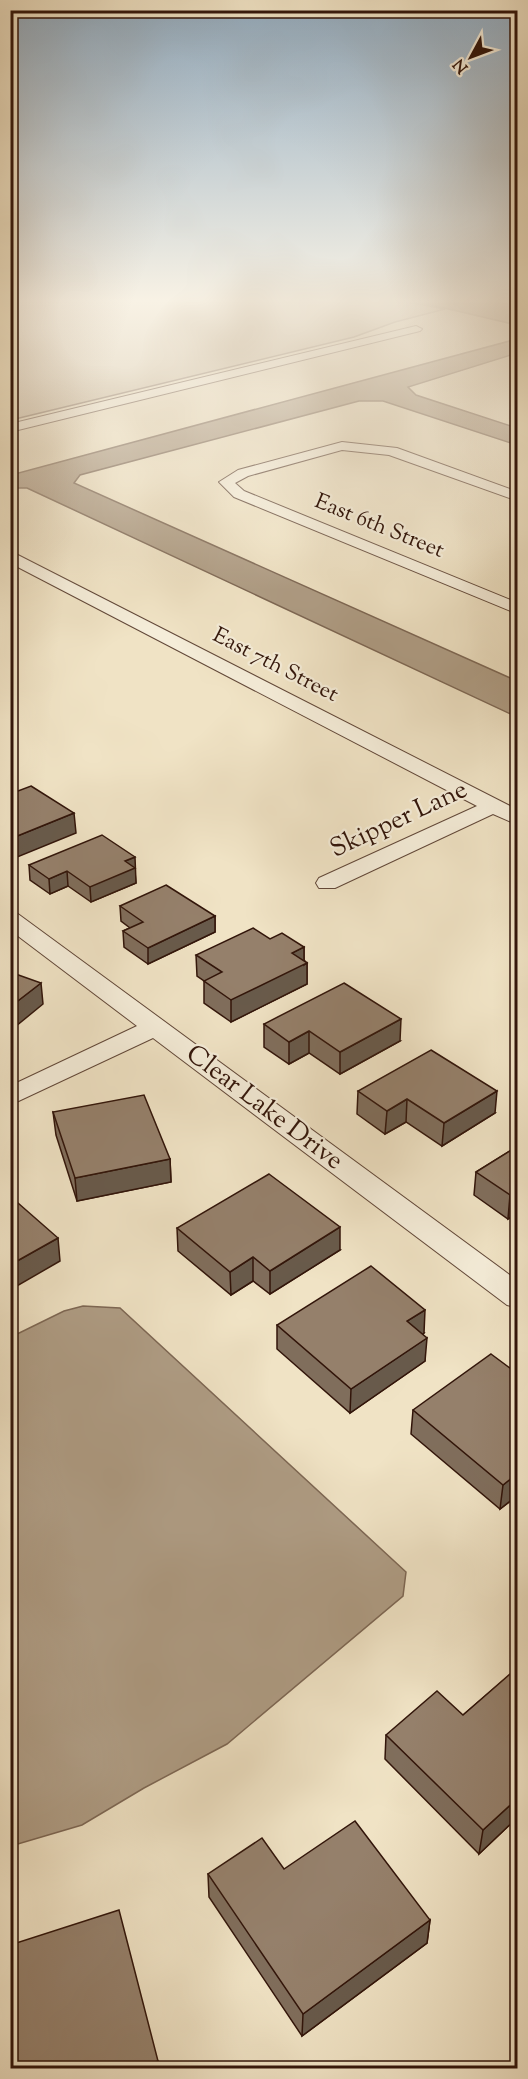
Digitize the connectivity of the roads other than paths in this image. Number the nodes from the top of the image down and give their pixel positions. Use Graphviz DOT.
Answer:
graph roads {
  1 [pos="141,396"];
  2 [pos="10,428"];
  3 [pos="518,497"];
  4 [pos="10,556"];
  5 [pos="518,609"];
  6 [pos="493,806"];
  7 [pos="518,819"];
  8 [pos="327,883"];
  9 [pos="10,919"];
  10 [pos="155,1027"];
  11 [pos="10,1097"];
  12 [pos="518,1297"];
  1 -- 2 [label="street"];
  3 -- 5 [label="street, East 6th Street"];
  4 -- 6 [label="street, East 7th Street"];
  6 -- 7 [label="street, East 7th Street"];
  6 -- 8 [label="street, Skipper Lane"];
  9 -- 10 [label="street, Clear Lake Drive"];
  10 -- 11 [label="street"];
  10 -- 12 [label="street, Clear Lake Drive"];
}
